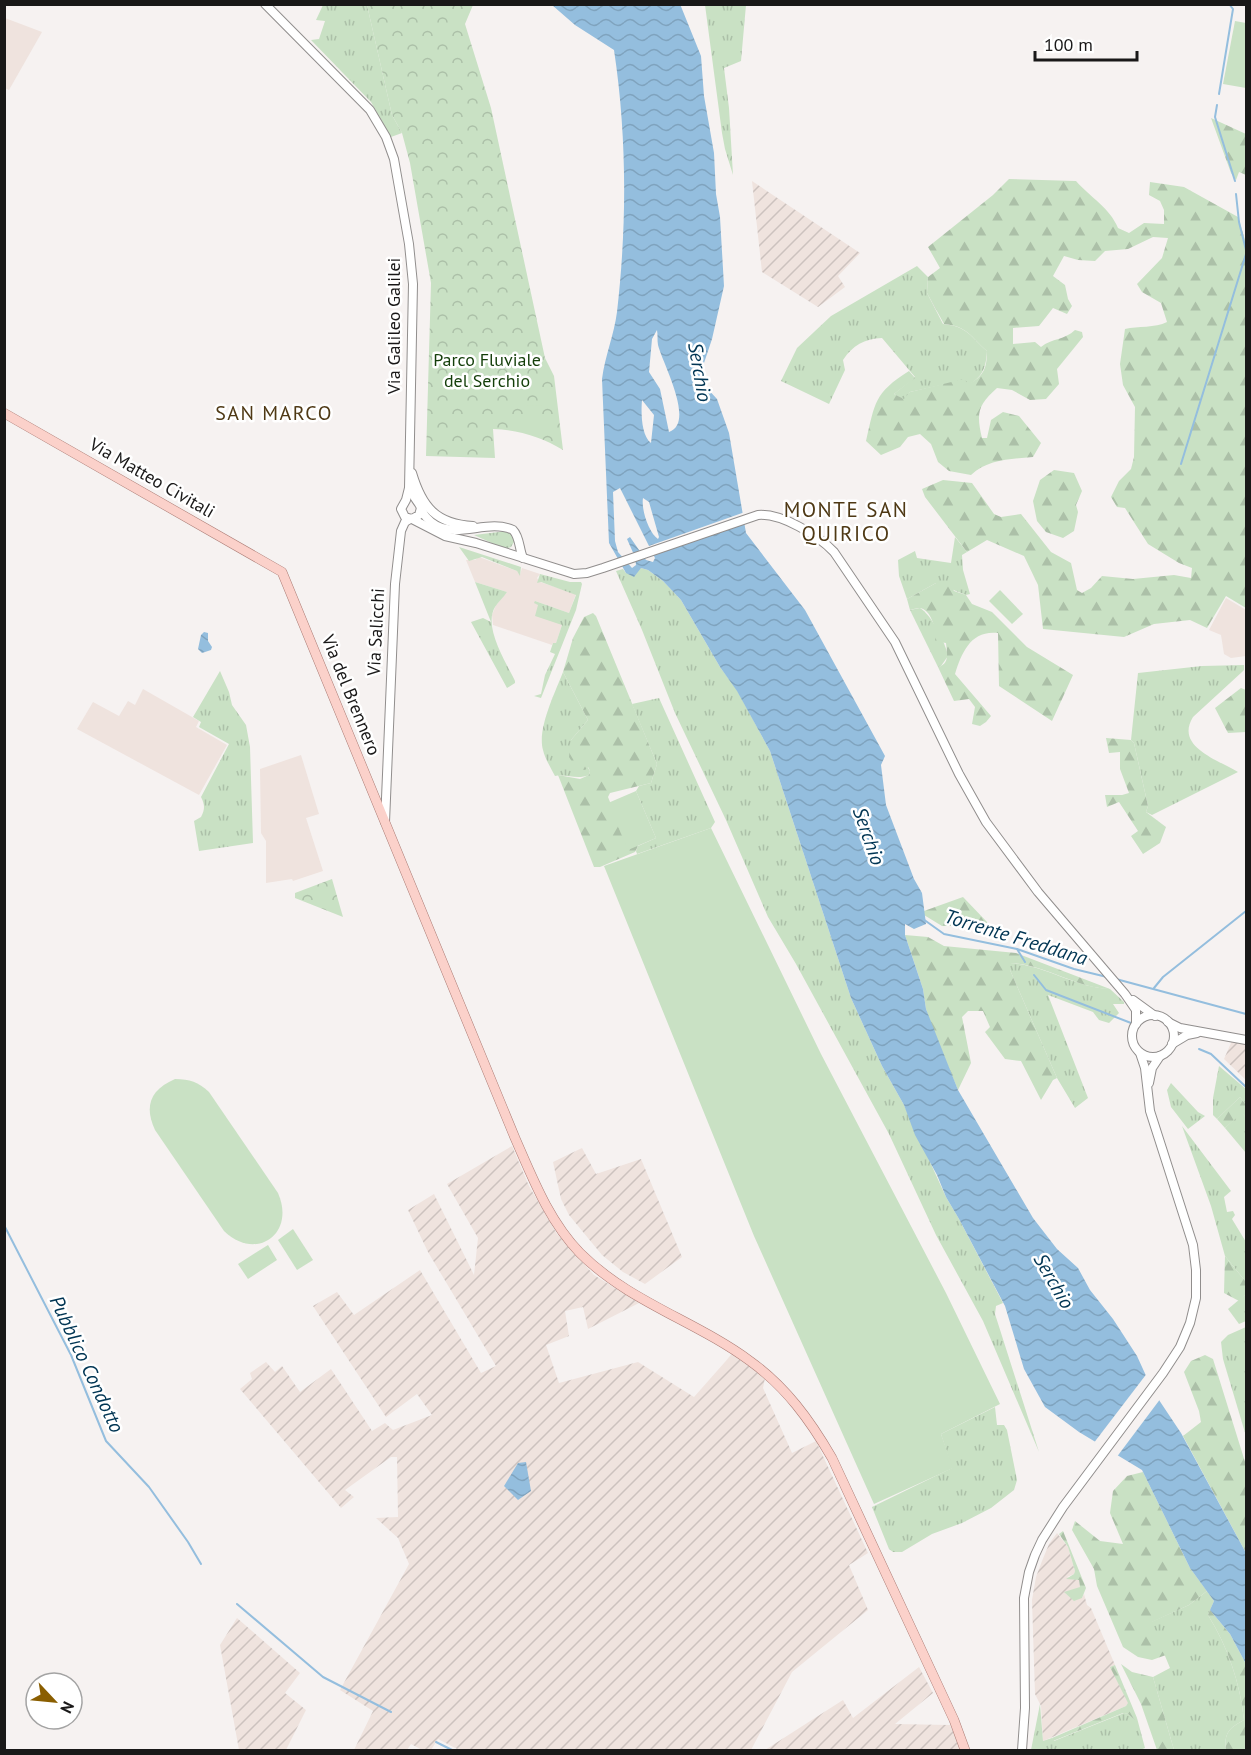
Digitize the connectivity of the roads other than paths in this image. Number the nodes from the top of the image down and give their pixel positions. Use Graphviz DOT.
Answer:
graph roads {
  1 [pos="265,4"];
  2 [pos="4,413"];
  3 [pos="410,464"];
  4 [pos="414,503"];
  5 [pos="411,519"];
  6 [pos="491,527"];
  7 [pos="518,544"];
  8 [pos="506,552"];
  9 [pos="523,558"];
  10 [pos="282,572"];
  11 [pos="387,827"];
  12 [pos="1125,994"];
  13 [pos="1155,1016"];
  14 [pos="1168,1022"];
  15 [pos="1136,1024"];
  16 [pos="1203,1032"];
  17 [pos="1246,1040"];
  18 [pos="1172,1044"];
  19 [pos="1140,1053"];
  20 [pos="1160,1056"];
  21 [pos="1148,1086"];
  22 [pos="967,1750"];
  23 [pos="1021,1750"];
  1 -- 3 [label="main road, Via Galileo Galilei"];
  2 -- 10 [label="main road, Via Matteo Civitali"];
  3 -- 4 [label="main road, Via Galileo Galilei"];
  3 -- 6 [label="main road"];
  4 -- 5 [label="main road, Via Salicchi"];
  4 -- 5 [label="main road"];
  4 -- 6 [label="main road"];
  5 -- 8 [label="main road"];
  5 -- 11 [label="main road, Via Salicchi"];
  6 -- 7 [label="main road"];
  7 -- 8 [label="main road"];
  7 -- 9 [label="main road"];
  8 -- 9 [label="main road"];
  9 -- 12 [label="main road"];
  10 -- 11 [label="main road, Via del Brennero"];
  11 -- 22 [label="main road, Via del Brennero"];
  12 -- 13 [label="main road"];
  12 -- 15 [label="main road"];
  13 -- 14 [label="main road"];
  13 -- 15 [label="main road"];
  14 -- 16 [label="main road"];
  14 -- 18 [label="main road"];
  15 -- 19 [label="main road"];
  16 -- 17 [label="main road"];
  16 -- 18 [label="main road"];
  18 -- 20 [label="main road"];
  19 -- 20 [label="main road"];
  19 -- 21 [label="main road"];
  20 -- 21 [label="main road"];
  21 -- 23 [label="main road"];
}
